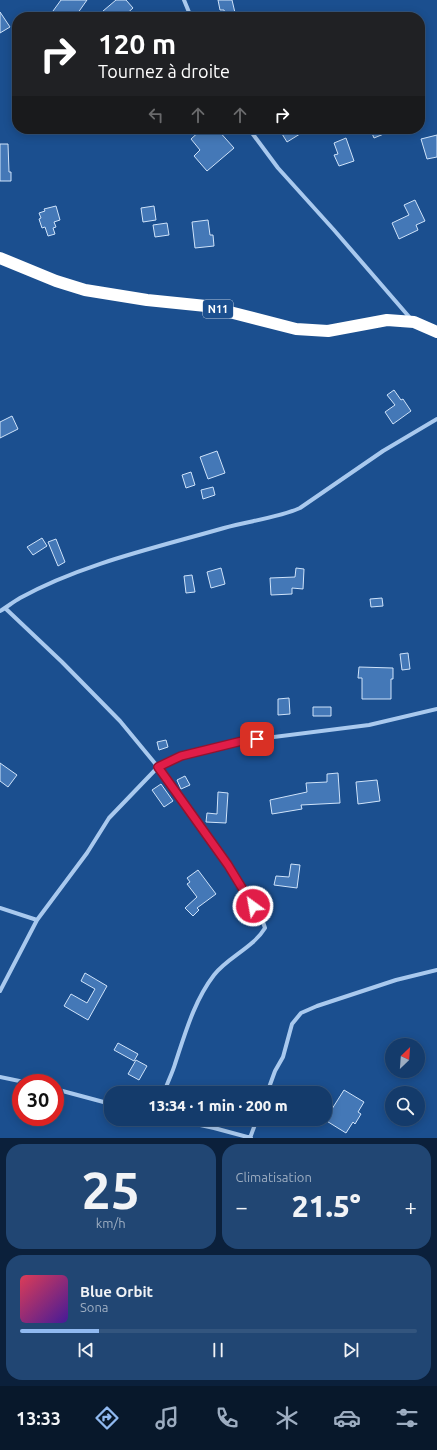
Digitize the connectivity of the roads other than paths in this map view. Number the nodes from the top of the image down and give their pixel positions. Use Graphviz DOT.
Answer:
graph roads {
  1 [pos="184,0"];
  2 [pos="189,12"];
  3 [pos="253,134"];
  4 [pos="0,258"];
  5 [pos="414,322"];
  6 [pos="437,332"];
  7 [pos="437,419"];
  8 [pos="5,608"];
  9 [pos="0,611"];
  10 [pos="437,709"];
  11 [pos="158,767"];
  12 [pos="0,908"];
  13 [pos="37,920"];
  14 [pos="437,970"];
  15 [pos="0,991"];
  16 [pos="0,1076"];
  17 [pos="12,1079"];
  18 [pos="166,1086"];
  19 [pos="270,1086"];
  20 [pos="64,1091"];
  21 [pos="104,1102"];
  22 [pos="205,1126"];
  23 [pos="255,1126"];
  24 [pos="251,1138"];
  1 -- 2 [label="street"];
  3 -- 5 [label="street"];
  4 -- 5 [label="highway, N11"];
  5 -- 6 [label="highway, N11"];
  7 -- 8 [label="street"];
  8 -- 9 [label="street"];
  8 -- 11 [label="street"];
  10 -- 11 [label="street"];
  11 -- 13 [label="street"];
  11 -- 18 [label="street"];
  12 -- 13 [label="street"];
  13 -- 15 [label="street"];
  14 -- 19 [label="street"];
  16 -- 17 [label="street"];
  20 -- 21 [label="street"];
  22 -- 24 [label="street"];
  23 -- 24 [label="street"];
}
